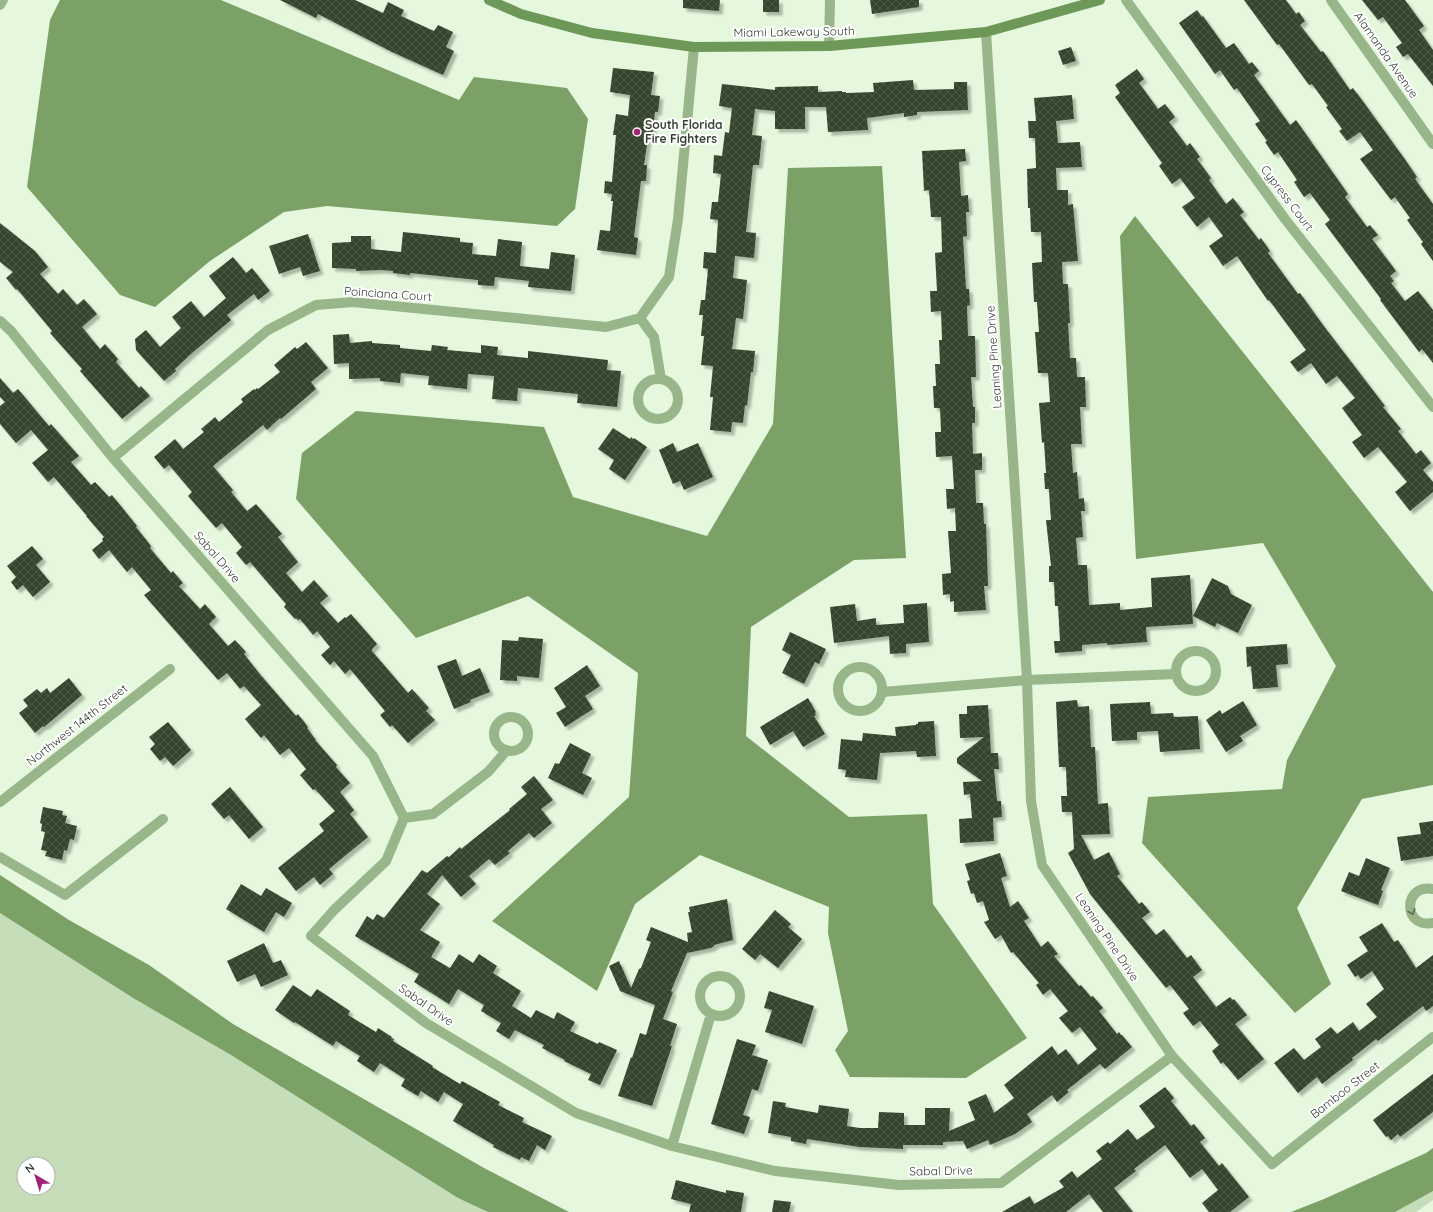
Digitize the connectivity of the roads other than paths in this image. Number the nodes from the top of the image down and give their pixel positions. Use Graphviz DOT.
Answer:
graph roads {
  1 [pos="2,0"];
  2 [pos="489,0"];
  3 [pos="830,0"];
  4 [pos="1100,0"];
  5 [pos="1126,0"];
  6 [pos="1331,0"];
  7 [pos="0,5"];
  8 [pos="986,32"];
  9 [pos="829,46"];
  10 [pos="694,47"];
  11 [pos="1433,144"];
  12 [pos="640,318"];
  13 [pos="0,321"];
  14 [pos="661,379"];
  15 [pos="1433,407"];
  16 [pos="113,458"];
  17 [pos="170,669"];
  18 [pos="1176,674"];
  19 [pos="1027,680"];
  20 [pos="882,692"];
  21 [pos="507,750"];
  22 [pos="0,802"];
  23 [pos="404,818"];
  24 [pos="164,819"];
  25 [pos="0,857"];
  26 [pos="1433,890"];
  27 [pos="1433,923"];
  28 [pos="711,1014"];
  29 [pos="1433,1037"];
  30 [pos="1172,1056"];
  31 [pos="672,1146"];
  32 [pos="1272,1164"];
  1 -- 7 [label="street"];
  2 -- 10 [label="street, Miami Lakeway South"];
  3 -- 9 [label="street"];
  4 -- 8 [label="street, Miami Lakeway South"];
  5 -- 15 [label="street, Cypress Court"];
  6 -- 11 [label="street, Alamanda Avenue"];
  8 -- 9 [label="street, Miami Lakeway South"];
  8 -- 19 [label="street, Leaning Pine Drive"];
  9 -- 10 [label="street, Miami Lakeway South"];
  10 -- 12 [label="street"];
  12 -- 14 [label="street"];
  12 -- 16 [label="street, Poinciana Court"];
  13 -- 16 [label="street, Sabal Drive"];
  14 -- 14 [label="street"];
  16 -- 23 [label="street, Sabal Drive"];
  17 -- 22 [label="street, Northwest 144th Street"];
  18 -- 18 [label="street"];
  18 -- 19 [label="street"];
  19 -- 20 [label="street"];
  19 -- 30 [label="street, Leaning Pine Drive"];
  20 -- 20 [label="street"];
  21 -- 23 [label="street"];
  23 -- 31 [label="street, Sabal Drive"];
  24 -- 25 [label="street"];
  26 -- 27 [label="street, one-way"];
  28 -- 28 [label="street"];
  28 -- 31 [label="street"];
  29 -- 32 [label="street, Bamboo Street"];
  30 -- 31 [label="street, Sabal Drive"];
  30 -- 32 [label="street, Leaning Pine Drive"];
}
